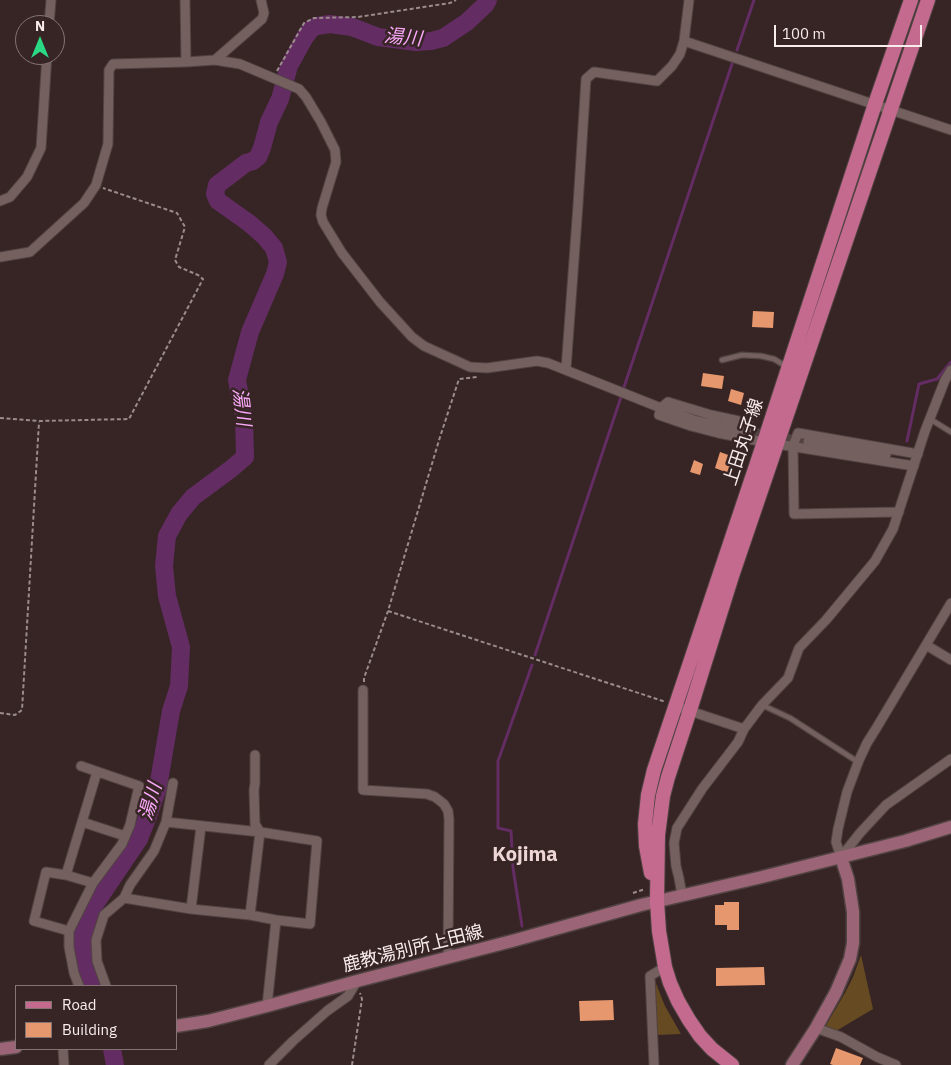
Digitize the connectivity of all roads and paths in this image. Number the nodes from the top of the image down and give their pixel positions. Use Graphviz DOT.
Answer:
graph roads {
  1 [pos="51,0"];
  2 [pos="185,0"];
  3 [pos="261,0"];
  4 [pos="456,0"];
  5 [pos="689,0"];
  6 [pos="912,0"];
  7 [pos="928,0"];
  8 [pos="50,15"];
  9 [pos="684,41"];
  10 [pos="215,60"];
  11 [pos="186,62"];
  12 [pos="46,65"];
  13 [pos="273,77"];
  14 [pos="875,104"];
  15 [pos="891,110"];
  16 [pos="951,130"];
  17 [pos="96,186"];
  18 [pos="0,201"];
  19 [pos="0,257"];
  20 [pos="722,360"];
  21 [pos="788,367"];
  22 [pos="566,369"];
  23 [pos="951,370"];
  24 [pos="484,377"];
  25 [pos="661,408"];
  26 [pos="0,418"];
  27 [pos="930,419"];
  28 [pos="39,421"];
  29 [pos="951,432"];
  30 [pos="744,435"];
  31 [pos="808,442"];
  32 [pos="770,443"];
  33 [pos="793,446"];
  34 [pos="916,460"];
  35 [pos="899,512"];
  36 [pos="951,603"];
  37 [pos="388,611"];
  38 [pos="926,646"];
  39 [pos="951,660"];
  40 [pos="364,690"];
  41 [pos="762,705"];
  42 [pos="675,706"];
  43 [pos="690,710"];
  44 [pos="0,713"];
  45 [pos="744,729"];
  46 [pos="255,755"];
  47 [pos="951,759"];
  48 [pos="858,762"];
  49 [pos="81,766"];
  50 [pos="98,772"];
  51 [pos="173,783"];
  52 [pos="82,822"];
  53 [pos="166,822"];
  54 [pos="201,826"];
  55 [pos="951,827"];
  56 [pos="260,832"];
  57 [pos="125,836"];
  58 [pos="841,857"];
  59 [pos="66,875"];
  60 [pos="93,882"];
  61 [pos="682,896"];
  62 [pos="124,898"];
  63 [pos="656,901"];
  64 [pos="191,909"];
  65 [pos="250,915"];
  66 [pos="276,920"];
  67 [pos="69,931"];
  68 [pos="448,958"];
  69 [pos="665,967"];
  70 [pos="357,981"];
  71 [pos="79,985"];
  72 [pos="106,985"];
  73 [pos="267,1006"];
  74 [pos="178,1026"];
  75 [pos="816,1028"];
  76 [pos="15,1048"];
  77 [pos="0,1049"];
  78 [pos="63,1050"];
  79 [pos="64,1065"];
  80 [pos="269,1065"];
  81 [pos="352,1065"];
  82 [pos="654,1065"];
  83 [pos="732,1065"];
  84 [pos="792,1065"];
  85 [pos="896,1065"];
  1 -- 8 [label="street"];
  2 -- 11 [label="street"];
  3 -- 10 [label="street"];
  4 -- 13 [label="path"];
  5 -- 9 [label="street"];
  6 -- 14 [label="main road, 上田丸子線"];
  7 -- 15 [label="main road, 上田丸子線"];
  9 -- 14 [label="street"];
  9 -- 22 [label="street"];
  10 -- 11 [label="street"];
  10 -- 13 [label="street"];
  11 -- 17 [label="street"];
  12 -- 18 [label="street"];
  13 -- 22 [label="street"];
  14 -- 15 [label="street"];
  14 -- 21 [label="main road, 上田丸子線"];
  15 -- 16 [label="street"];
  15 -- 32 [label="main road, 上田丸子線"];
  17 -- 19 [label="street"];
  17 -- 28 [label="path"];
  20 -- 21 [label="lane"];
  21 -- 32 [label="main road, 上田丸子線"];
  22 -- 25 [label="street"];
  23 -- 27 [label="street"];
  24 -- 37 [label="path"];
  25 -- 30 [label="street"];
  25 -- 30 [label="street"];
  26 -- 28 [label="path"];
  27 -- 29 [label="lane"];
  27 -- 34 [label="street"];
  28 -- 44 [label="path"];
  30 -- 32 [label="street"];
  31 -- 34 [label="street"];
  32 -- 33 [label="street"];
  32 -- 42 [label="main road, 上田丸子線"];
  32 -- 43 [label="main road, 上田丸子線"];
  33 -- 34 [label="street"];
  33 -- 34 [label="street"];
  33 -- 35 [label="street"];
  34 -- 35 [label="street"];
  35 -- 41 [label="street"];
  36 -- 38 [label="street"];
  37 -- 40 [label="path"];
  37 -- 42 [label="path"];
  38 -- 39 [label="street"];
  38 -- 48 [label="street"];
  40 -- 68 [label="street"];
  41 -- 45 [label="street"];
  41 -- 48 [label="lane"];
  42 -- 43 [label="street"];
  42 -- 63 [label="main road, 上田丸子線"];
  43 -- 45 [label="street"];
  43 -- 63 [label="main road, 上田丸子線"];
  45 -- 61 [label="street"];
  46 -- 56 [label="street"];
  47 -- 58 [label="street"];
  48 -- 58 [label="street"];
  49 -- 50 [label="street"];
  50 -- 52 [label="street"];
  50 -- 57 [label="street"];
  51 -- 53 [label="street"];
  52 -- 57 [label="street"];
  52 -- 59 [label="street"];
  53 -- 54 [label="street"];
  53 -- 62 [label="street"];
  54 -- 56 [label="street"];
  54 -- 64 [label="street"];
  55 -- 58 [label="street, 鹿教湯別所上田線"];
  56 -- 65 [label="street"];
  56 -- 66 [label="street"];
  57 -- 60 [label="street"];
  58 -- 61 [label="street, 鹿教湯別所上田線"];
  58 -- 75 [label="street"];
  59 -- 60 [label="street"];
  59 -- 67 [label="street"];
  60 -- 67 [label="street"];
  61 -- 63 [label="street, 鹿教湯別所上田線"];
  62 -- 64 [label="street"];
  62 -- 72 [label="street"];
  63 -- 68 [label="street, 鹿教湯別所上田線"];
  63 -- 69 [label="main road, 上田丸子線"];
  64 -- 65 [label="street"];
  65 -- 66 [label="street"];
  66 -- 73 [label="street"];
  67 -- 71 [label="street"];
  68 -- 70 [label="street, 鹿教湯別所上田線"];
  69 -- 82 [label="street"];
  69 -- 83 [label="main road, 上田丸子線"];
  70 -- 73 [label="street, 鹿教湯別所上田線"];
  70 -- 80 [label="street"];
  70 -- 81 [label="path"];
  73 -- 74 [label="street, 鹿教湯別所上田線"];
  75 -- 84 [label="street"];
  75 -- 85 [label="street"];
  76 -- 77 [label="street"];
  78 -- 79 [label="street"];
}
